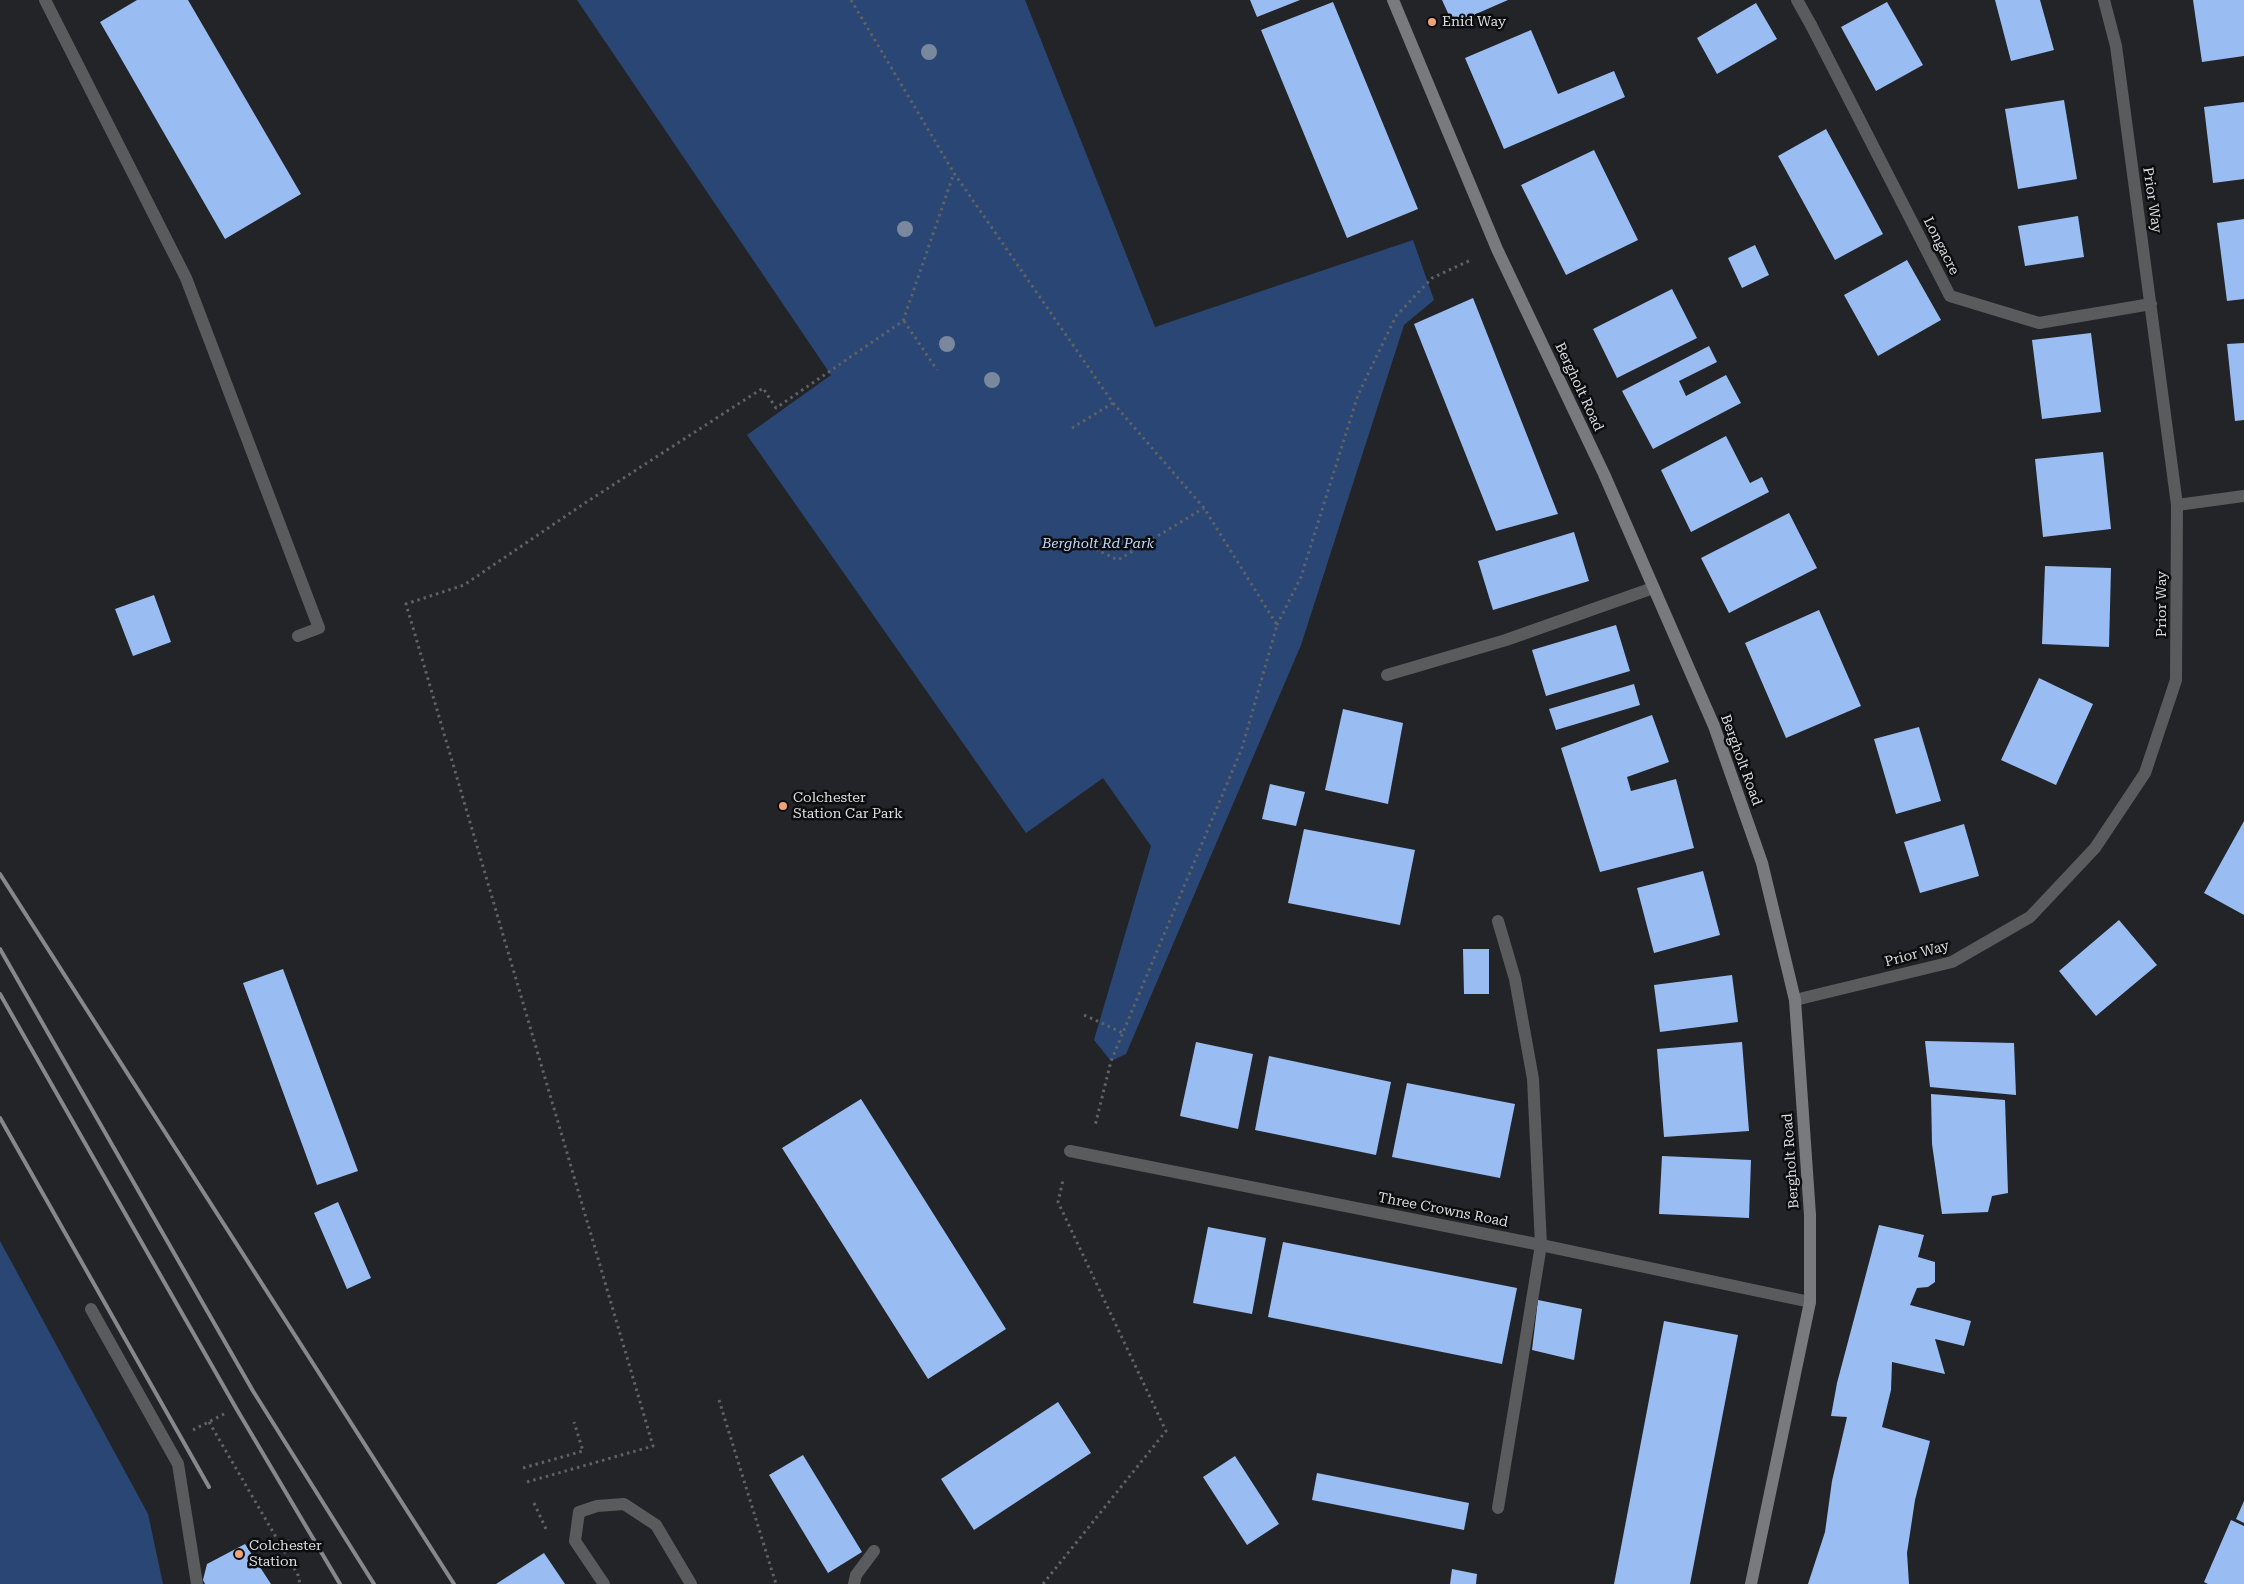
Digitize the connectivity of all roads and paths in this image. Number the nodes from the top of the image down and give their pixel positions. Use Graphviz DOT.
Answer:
graph roads {
  1 [pos="45,0"];
  2 [pos="851,0"];
  3 [pos="1393,0"];
  4 [pos="1797,0"];
  5 [pos="2104,0"];
  6 [pos="954,173"];
  7 [pos="1497,249"];
  8 [pos="2151,304"];
  9 [pos="904,321"];
  10 [pos="937,370"];
  11 [pos="1113,403"];
  12 [pos="1072,428"];
  13 [pos="2244,496"];
  14 [pos="2177,505"];
  15 [pos="1204,508"];
  16 [pos="1078,541"];
  17 [pos="1654,588"];
  18 [pos="1277,625"];
  19 [pos="298,636"];
  20 [pos="1386,675"];
  21 [pos="1498,921"];
  22 [pos="1795,1000"];
  23 [pos="1084,1015"];
  24 [pos="1123,1033"];
  25 [pos="1070,1151"];
  26 [pos="1088,1155"];
  27 [pos="1058,1202"];
  28 [pos="1541,1245"];
  29 [pos="1810,1302"];
  30 [pos="91,1309"];
  31 [pos="719,1400"];
  32 [pos="226,1414"];
  33 [pos="209,1422"];
  34 [pos="574,1422"];
  35 [pos="192,1431"];
  36 [pos="523,1468"];
  37 [pos="527,1482"];
  38 [pos="1498,1508"];
  39 [pos="874,1550"];
  40 [pos="197,1584"];
  41 [pos="300,1584"];
  42 [pos="604,1584"];
  43 [pos="691,1584"];
  44 [pos="776,1584"];
  45 [pos="854,1584"];
  46 [pos="1043,1584"];
  47 [pos="1751,1584"];
  1 -- 19 [label="street"];
  2 -- 6 [label="path"];
  3 -- 7 [label="main road, Bergholt Road"];
  4 -- 8 [label="street, Longacre"];
  5 -- 8 [label="street, Prior Way"];
  6 -- 9 [label="path"];
  6 -- 11 [label="path"];
  7 -- 17 [label="main road, Bergholt Road"];
  7 -- 18 [label="path"];
  8 -- 14 [label="street, Prior Way"];
  9 -- 10 [label="path"];
  9 -- 37 [label="path"];
  11 -- 12 [label="path"];
  11 -- 15 [label="path"];
  13 -- 14 [label="street"];
  14 -- 22 [label="street, Prior Way"];
  15 -- 16 [label="path"];
  15 -- 18 [label="path"];
  17 -- 20 [label="street"];
  17 -- 22 [label="main road, Bergholt Road"];
  18 -- 24 [label="path"];
  21 -- 28 [label="street"];
  22 -- 29 [label="main road, Bergholt Road"];
  23 -- 24 [label="path"];
  24 -- 26 [label="path"];
  25 -- 26 [label="street, Three Crowns Road"];
  26 -- 28 [label="street, Three Crowns Road"];
  27 -- 46 [label="path"];
  28 -- 29 [label="street, Three Crowns Road"];
  28 -- 38 [label="street"];
  29 -- 47 [label="main road, Bergholt Road"];
  30 -- 40 [label="street"];
  31 -- 44 [label="path"];
  32 -- 33 [label="path"];
  33 -- 35 [label="path"];
  33 -- 41 [label="path"];
  34 -- 36 [label="path"];
  39 -- 45 [label="street"];
  42 -- 43 [label="street"];
}
